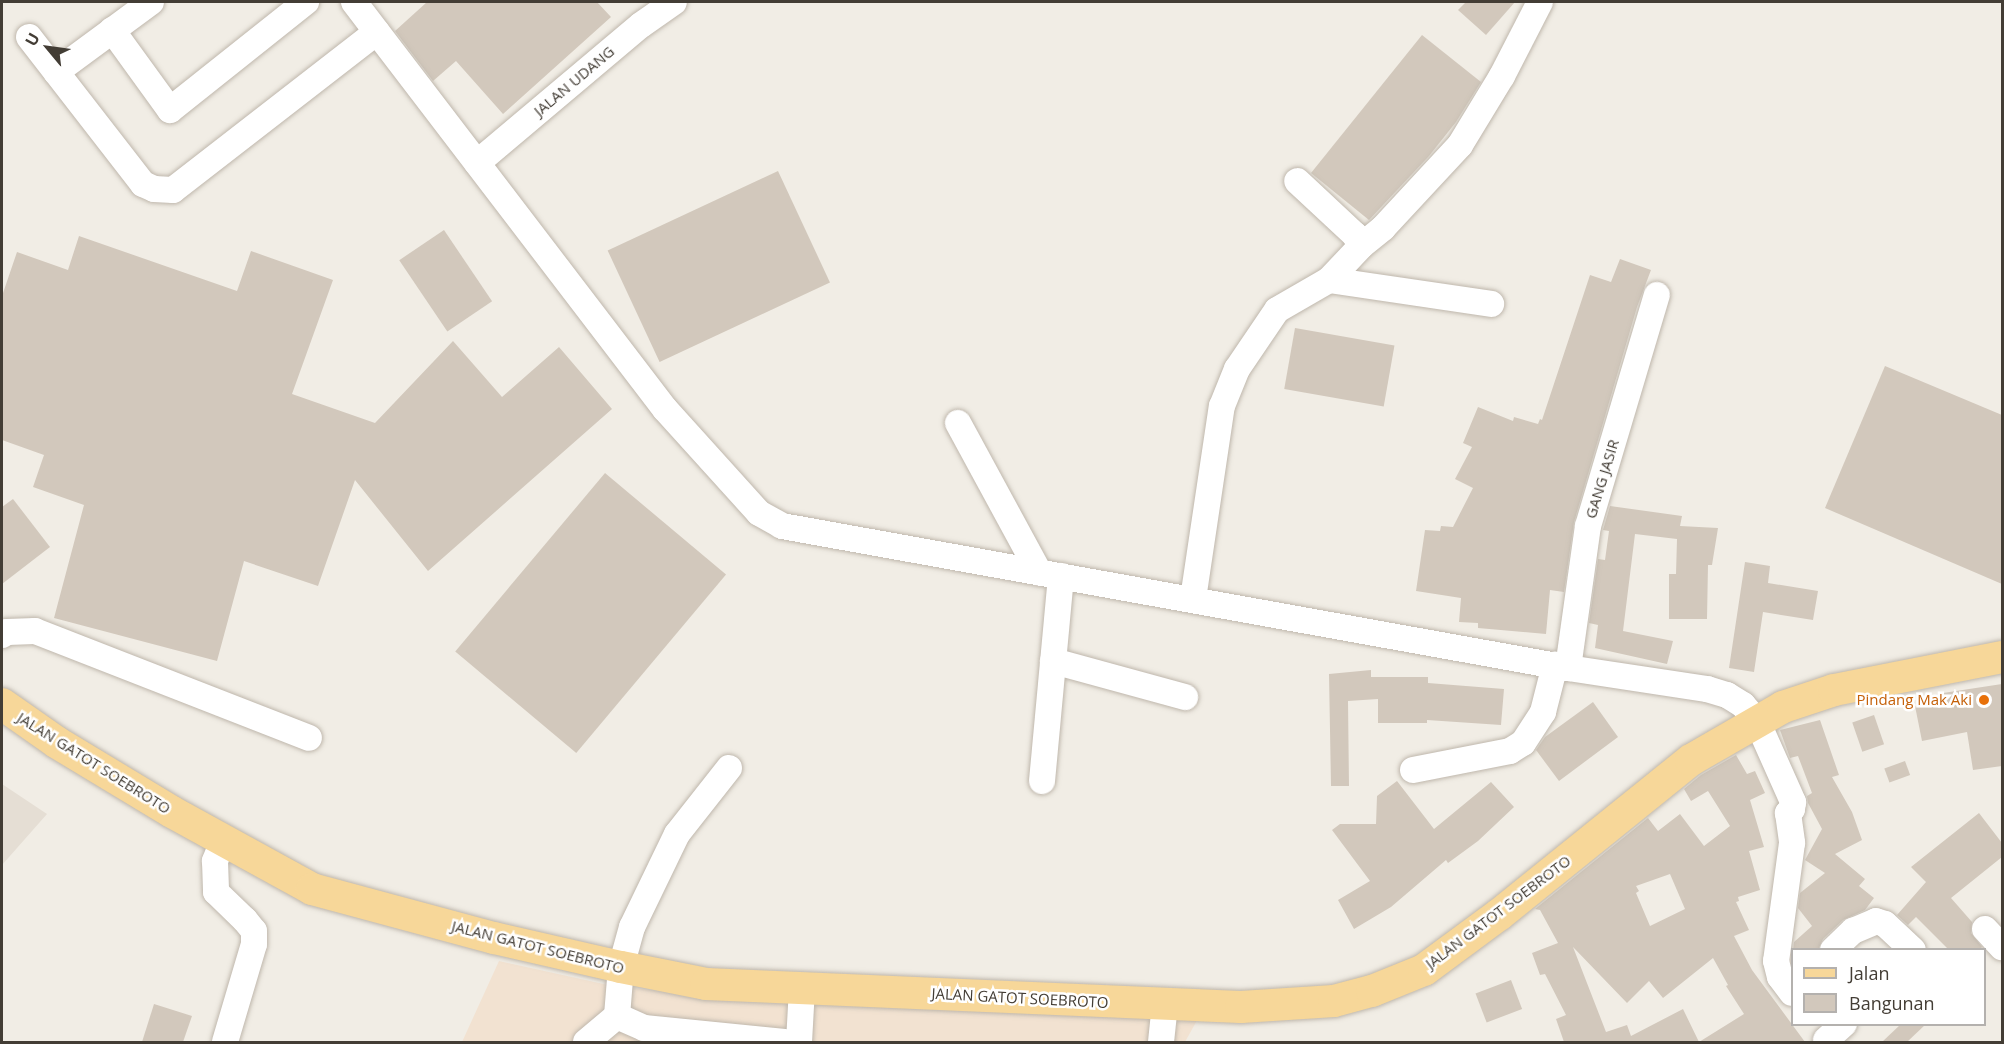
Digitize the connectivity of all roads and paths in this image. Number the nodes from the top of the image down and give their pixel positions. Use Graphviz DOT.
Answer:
graph roads {
  1 [pos="151,2"];
  2 [pos="306,2"];
  3 [pos="354,2"];
  4 [pos="674,2"];
  5 [pos="1540,2"];
  6 [pos="112,30"];
  7 [pos="376,32"];
  8 [pos="29,37"];
  9 [pos="56,72"];
  10 [pos="477,163"];
  11 [pos="1297,181"];
  12 [pos="1361,246"];
  13 [pos="1329,280"];
  14 [pos="1656,295"];
  15 [pos="1491,304"];
  16 [pos="958,423"];
  17 [pos="1050,574"];
  18 [pos="1193,599"];
  19 [pos="2,635"];
  20 [pos="2002,657"];
  21 [pos="1053,661"];
  22 [pos="1561,666"];
  23 [pos="1185,697"];
  24 [pos="2,704"];
  25 [pos="1757,721"];
  26 [pos="309,738"];
  27 [pos="729,768"];
  28 [pos="1413,771"];
  29 [pos="1042,781"];
  30 [pos="222,841"];
  31 [pos="1985,929"];
  32 [pos="2002,947"];
  33 [pos="1835,948"];
  34 [pos="1911,948"];
  35 [pos="621,968"];
  36 [pos="802,988"];
  37 [pos="1791,990"];
  38 [pos="1165,1004"];
  39 [pos="617,1016"];
  40 [pos="225,1042"];
  41 [pos="586,1042"];
  42 [pos="784,1042"];
  43 [pos="799,1042"];
  44 [pos="1161,1042"];
  1 -- 6 [label="street"];
  2 -- 6 [label="street"];
  3 -- 7 [label="street"];
  4 -- 10 [label="street, JALAN UDANG"];
  5 -- 12 [label="street"];
  6 -- 9 [label="street"];
  7 -- 9 [label="street"];
  7 -- 10 [label="street"];
  8 -- 9 [label="street"];
  10 -- 17 [label="street"];
  11 -- 12 [label="street"];
  12 -- 13 [label="street"];
  13 -- 15 [label="street"];
  13 -- 18 [label="street"];
  14 -- 22 [label="street, GANG JASIR"];
  16 -- 17 [label="street"];
  17 -- 18 [label="street"];
  17 -- 21 [label="street"];
  18 -- 22 [label="street"];
  19 -- 26 [label="street"];
  20 -- 25 [label="main road, JALAN GATOT SOEBROTO"];
  21 -- 23 [label="street"];
  21 -- 29 [label="street"];
  22 -- 25 [label="street"];
  22 -- 28 [label="street, GANG JASIR"];
  24 -- 30 [label="main road, JALAN GATOT SOEBROTO"];
  25 -- 37 [label="street"];
  25 -- 38 [label="main road, JALAN GATOT SOEBROTO"];
  27 -- 35 [label="street"];
  30 -- 35 [label="main road, JALAN GATOT SOEBROTO"];
  30 -- 40 [label="street"];
  31 -- 32 [label="street"];
  33 -- 34 [label="street"];
  35 -- 36 [label="main road, JALAN GATOT SOEBROTO"];
  35 -- 39 [label="street"];
  36 -- 38 [label="main road, JALAN GATOT SOEBROTO"];
  36 -- 43 [label="street"];
  38 -- 44 [label="street"];
  39 -- 41 [label="street"];
  39 -- 42 [label="street"];
}
